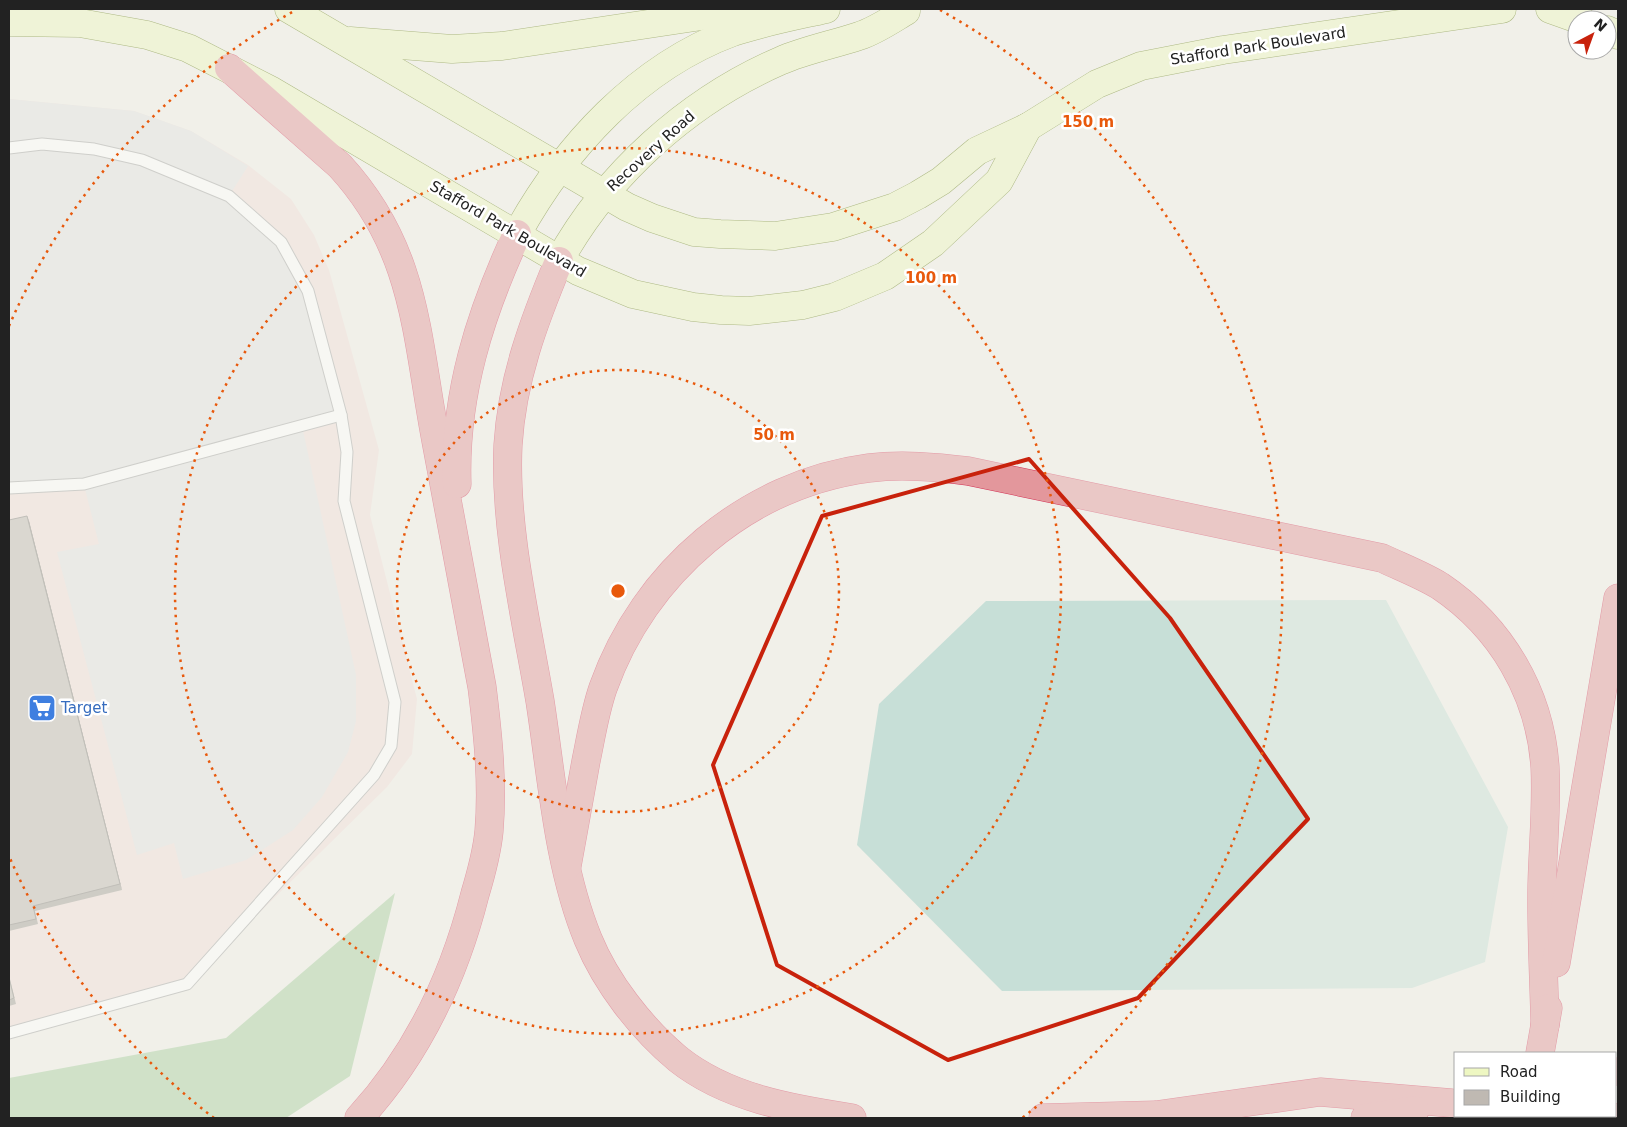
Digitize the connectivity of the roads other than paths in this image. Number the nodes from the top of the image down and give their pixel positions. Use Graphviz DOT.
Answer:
graph roads {
  1 [pos="289,9"];
  2 [pos="748,9"];
  3 [pos="826,9"];
  4 [pos="1502,9"];
  5 [pos="1550,9"];
  6 [pos="906,10"];
  7 [pos="1567,15"];
  8 [pos="9,22"];
  9 [pos="344,40"];
  10 [pos="229,68"];
  11 [pos="1028,127"];
  12 [pos="9,148"];
  13 [pos="559,168"];
  14 [pos="603,194"];
  15 [pos="517,234"];
  16 [pos="559,261"];
  17 [pos="340,416"];
  18 [pos="9,488"];
  19 [pos="460,568"];
  20 [pos="1618,598"];
  21 [pos="567,866"];
  22 [pos="1545,1025"];
  23 [pos="9,1033"];
  24 [pos="1540,1052"];
  25 [pos="1453,1103"];
  26 [pos="359,1118"];
  27 [pos="852,1118"];
  28 [pos="1043,1118"];
  29 [pos="1365,1118"];
  1 -- 9 [label="street, Stafford Park Boulevard"];
  2 -- 9 [label="street"];
  3 -- 13 [label="street"];
  4 -- 11 [label="street, Stafford Park Boulevard"];
  5 -- 7 [label="street"];
  6 -- 14 [label="street, Recovery Road"];
  8 -- 10 [label="street, Stafford Park Boulevard"];
  9 -- 13 [label="street, Stafford Park Boulevard"];
  10 -- 15 [label="street, Stafford Park Boulevard"];
  10 -- 19 [label="highway"];
  11 -- 14 [label="street, Stafford Park Boulevard"];
  11 -- 16 [label="street, Stafford Park Boulevard"];
  12 -- 17 [label="lane"];
  13 -- 14 [label="street, Stafford Park Boulevard"];
  13 -- 15 [label="street"];
  14 -- 16 [label="street, Recovery Road"];
  15 -- 16 [label="street, Stafford Park Boulevard"];
  15 -- 19 [label="highway"];
  16 -- 21 [label="highway"];
  17 -- 18 [label="lane"];
  17 -- 23 [label="lane"];
  19 -- 26 [label="highway"];
  20 -- 22 [label="highway"];
  21 -- 22 [label="highway"];
  21 -- 27 [label="highway"];
  22 -- 24 [label="highway"];
  25 -- 28 [label="highway"];
  25 -- 29 [label="highway"];
}
